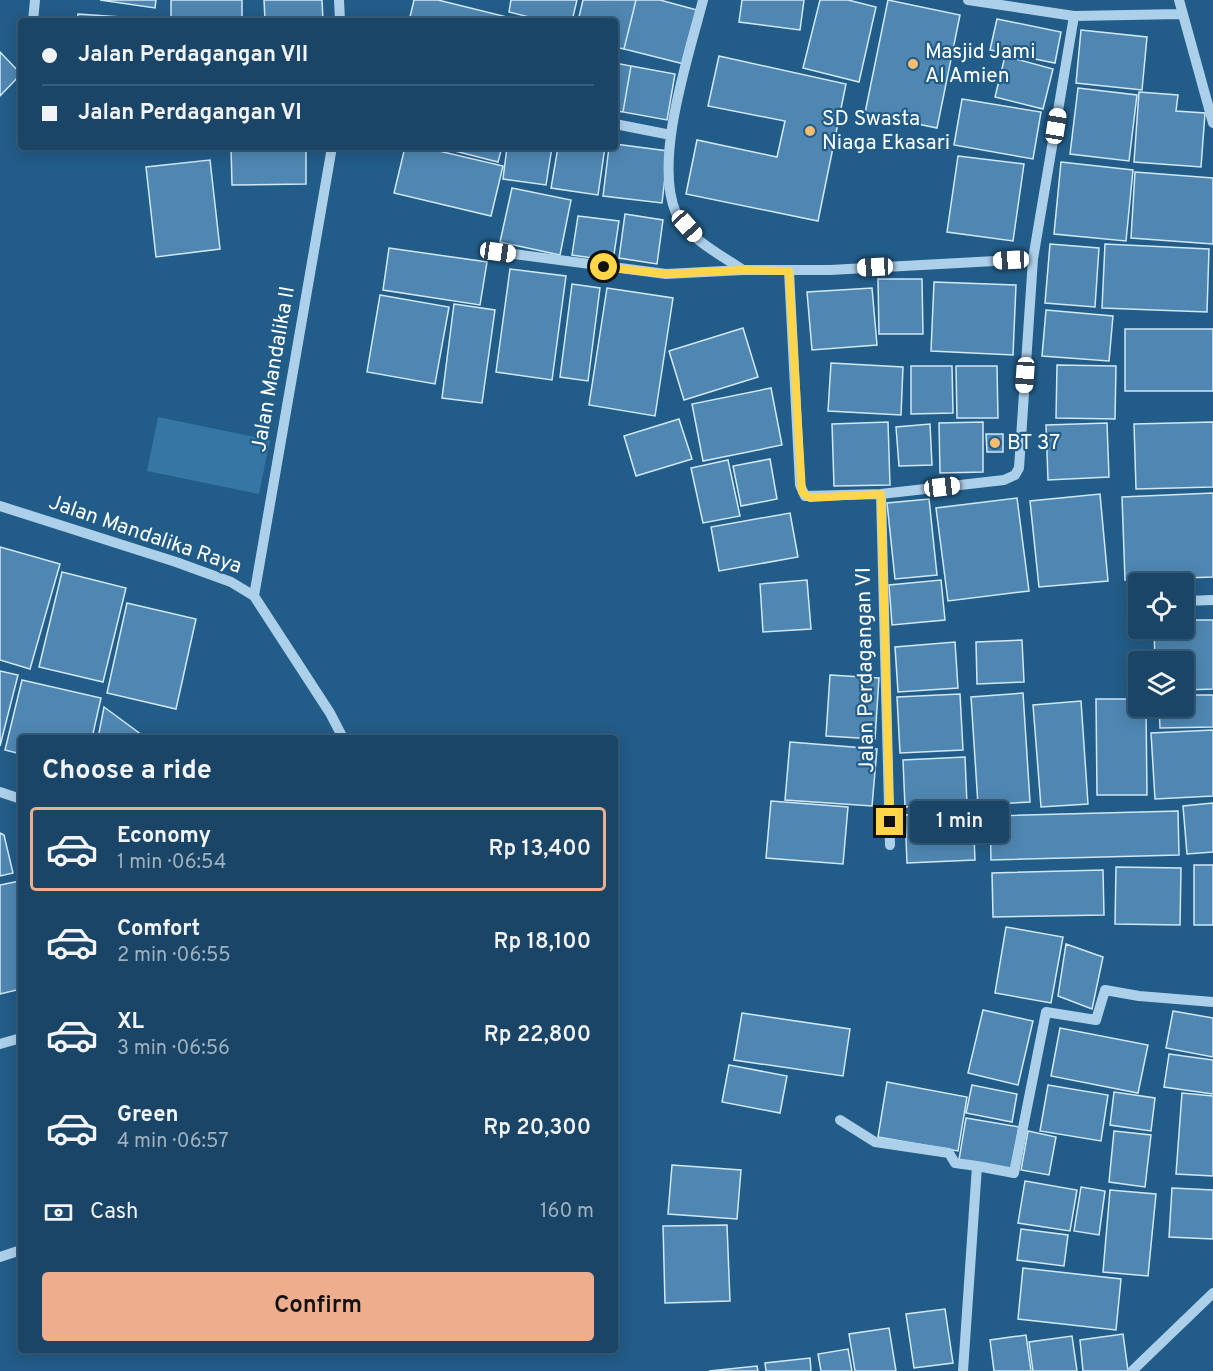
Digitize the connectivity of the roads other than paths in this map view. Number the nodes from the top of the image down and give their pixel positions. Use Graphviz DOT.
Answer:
graph roads {
  1 [pos="35,0"];
  2 [pos="339,0"];
  3 [pos="703,0"];
  4 [pos="968,0"];
  5 [pos="1179,0"];
  6 [pos="1181,14"];
  7 [pos="1074,16"];
  8 [pos="33,18"];
  9 [pos="340,18"];
  10 [pos="1213,123"];
  11 [pos="618,125"];
  12 [pos="671,135"];
  13 [pos="331,150"];
  14 [pos="498,252"];
  15 [pos="1033,259"];
  16 [pos="742,270"];
  17 [pos="789,271"];
  18 [pos="881,494"];
  19 [pos="0,506"];
  20 [pos="254,596"];
  21 [pos="1213,600"];
  22 [pos="1194,601"];
  23 [pos="341,735"];
  24 [pos="0,792"];
  25 [pos="18,798"];
  26 [pos="890,845"];
  27 [pos="1213,1002"];
  28 [pos="18,1039"];
  29 [pos="0,1044"];
  30 [pos="840,1120"];
  31 [pos="976,1166"];
  32 [pos="18,1251"];
  33 [pos="0,1257"];
  34 [pos="1213,1293"];
  35 [pos="963,1371"];
  36 [pos="1132,1371"];
  1 -- 8 [label="street"];
  2 -- 9 [label="street"];
  3 -- 12 [label="street"];
  4 -- 7 [label="street"];
  5 -- 6 [label="street"];
  6 -- 7 [label="street"];
  6 -- 10 [label="street"];
  7 -- 15 [label="street"];
  11 -- 12 [label="street"];
  12 -- 16 [label="street"];
  13 -- 20 [label="street, Jalan Mandalika II"];
  14 -- 16 [label="street"];
  15 -- 17 [label="street"];
  15 -- 18 [label="street"];
  16 -- 17 [label="street"];
  17 -- 18 [label="street"];
  18 -- 26 [label="street, Jalan Perdagangan VI"];
  19 -- 20 [label="street, Jalan Mandalika Raya"];
  20 -- 23 [label="street, Jalan Mandalika Raya"];
  21 -- 22 [label="street"];
  24 -- 25 [label="street"];
  27 -- 31 [label="street"];
  28 -- 29 [label="street"];
  30 -- 31 [label="street"];
  31 -- 35 [label="street"];
  32 -- 33 [label="street"];
  34 -- 36 [label="street"];
}
